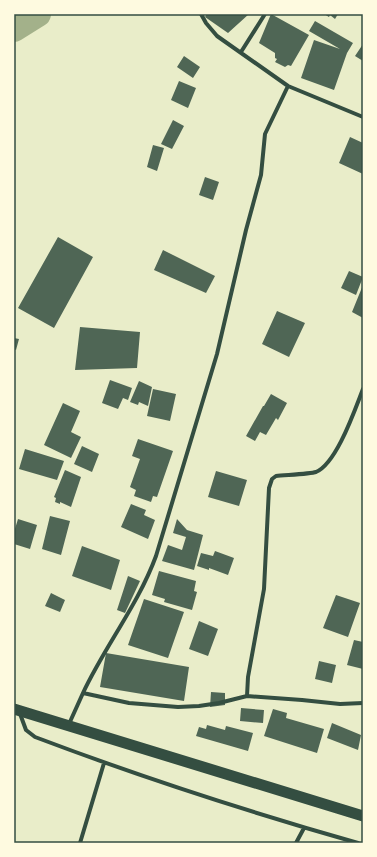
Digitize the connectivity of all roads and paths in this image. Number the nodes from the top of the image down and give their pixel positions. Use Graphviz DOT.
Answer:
graph roads {
  1 [pos="201,14"];
  2 [pos="265,14"];
  3 [pos="241,52"];
  4 [pos="288,86"];
  5 [pos="363,117"];
  6 [pos="363,389"];
  7 [pos="83,693"];
  8 [pos="248,696"];
  9 [pos="363,703"];
  10 [pos="16,710"];
  11 [pos="68,727"];
  12 [pos="104,763"];
  13 [pos="363,816"];
  14 [pos="304,828"];
  15 [pos="80,843"];
  16 [pos="296,843"];
  17 [pos="358,843"];
  1 -- 3 [label="street"];
  2 -- 3 [label="street"];
  3 -- 4 [label="street"];
  4 -- 5 [label="street"];
  4 -- 7 [label="street"];
  6 -- 8 [label="street"];
  7 -- 8 [label="street"];
  7 -- 11 [label="street"];
  8 -- 9 [label="street"];
  10 -- 11 [label="highway"];
  10 -- 12 [label="street"];
  11 -- 13 [label="highway"];
  12 -- 14 [label="street"];
  12 -- 15 [label="street"];
  14 -- 16 [label="street"];
  14 -- 17 [label="street"];
}
